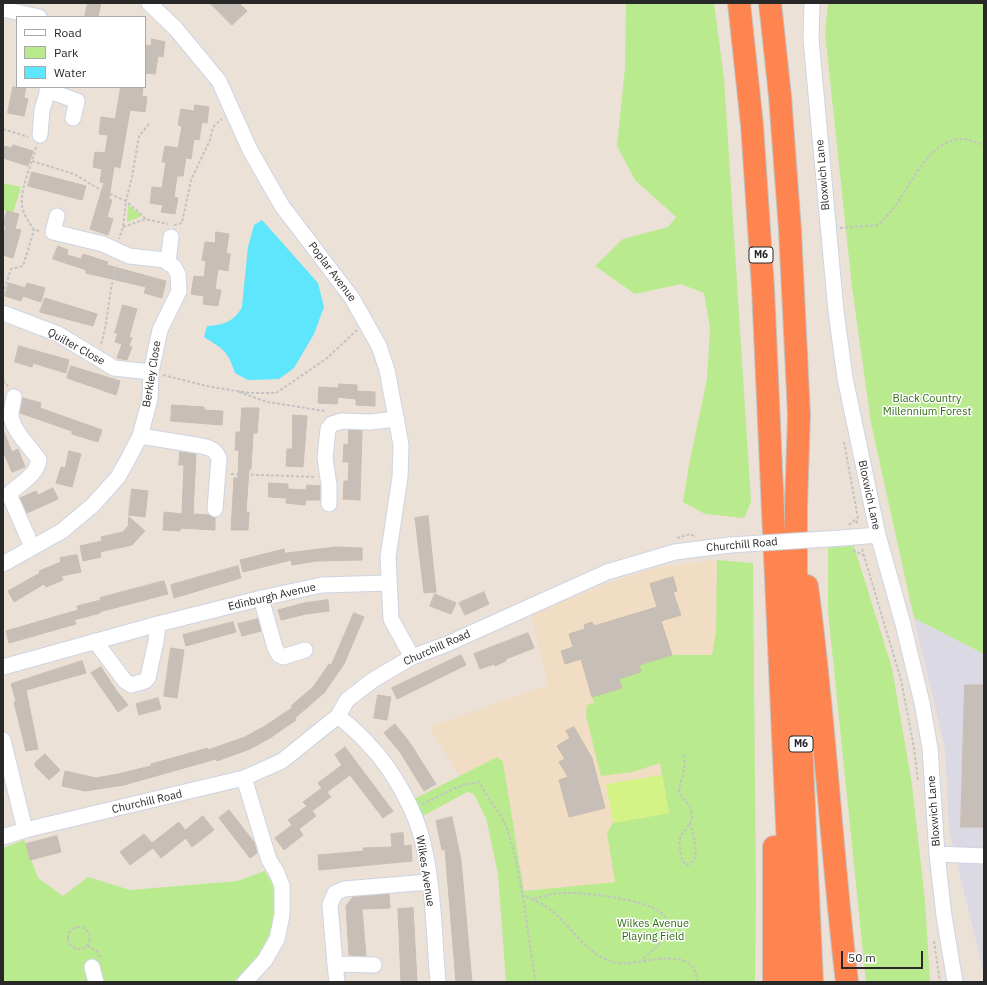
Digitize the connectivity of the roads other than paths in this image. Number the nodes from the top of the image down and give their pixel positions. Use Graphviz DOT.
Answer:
graph roads {
  1 [pos="149,3"];
  2 [pos="739,3"];
  3 [pos="770,3"];
  4 [pos="812,3"];
  5 [pos="3,9"];
  6 [pos="34,16"];
  7 [pos="48,89"];
  8 [pos="73,118"];
  9 [pos="39,138"];
  10 [pos="57,216"];
  11 [pos="171,237"];
  12 [pos="168,263"];
  13 [pos="3,313"];
  14 [pos="151,372"];
  15 [pos="14,397"];
  16 [pos="397,419"];
  17 [pos="140,436"];
  18 [pos="6,495"];
  19 [pos="329,504"];
  20 [pos="796,506"];
  21 [pos="773,508"];
  22 [pos="215,509"];
  23 [pos="878,535"];
  24 [pos="32,547"];
  25 [pos="3,564"];
  26 [pos="388,582"];
  27 [pos="261,598"];
  28 [pos="158,624"];
  29 [pos="96,641"];
  30 [pos="305,650"];
  31 [pos="412,657"];
  32 [pos="3,667"];
  33 [pos="338,716"];
  34 [pos="3,740"];
  35 [pos="6,763"];
  36 [pos="244,778"];
  37 [pos="24,830"];
  38 [pos="3,837"];
  39 [pos="937,854"];
  40 [pos="984,856"];
  41 [pos="429,882"];
  42 [pos="335,964"];
  43 [pos="374,965"];
  44 [pos="92,967"];
  45 [pos="96,982"];
  46 [pos="245,982"];
  47 [pos="337,982"];
  48 [pos="438,982"];
  49 [pos="774,982"];
  50 [pos="794,982"];
  51 [pos="812,982"];
  52 [pos="847,982"];
  53 [pos="955,982"];
  1 -- 16 [label="street, Poplar Avenue"];
  2 -- 21 [label="highway, M6"];
  3 -- 20 [label="highway, M6"];
  4 -- 23 [label="street, Bloxwich Lane"];
  5 -- 6 [label="street"];
  7 -- 8 [label="street"];
  7 -- 9 [label="street"];
  10 -- 12 [label="street"];
  11 -- 12 [label="street"];
  12 -- 14 [label="street, Berkley Close"];
  13 -- 14 [label="street, Quilter Close"];
  14 -- 17 [label="street, Berkley Close"];
  15 -- 18 [label="street"];
  16 -- 19 [label="street"];
  16 -- 26 [label="street, Poplar Avenue"];
  17 -- 22 [label="street"];
  17 -- 24 [label="street, Berkley Close"];
  18 -- 24 [label="street"];
  20 -- 51 [label="highway, M6"];
  20 -- 52 [label="highway"];
  21 -- 49 [label="highway"];
  21 -- 50 [label="highway, M6"];
  23 -- 31 [label="street, Churchill Road, bridge"];
  23 -- 39 [label="street, Bloxwich Lane"];
  24 -- 25 [label="street, Berkley Close"];
  26 -- 27 [label="street, Edinburgh Avenue"];
  26 -- 31 [label="street, Poplar Avenue"];
  27 -- 28 [label="street, Edinburgh Avenue"];
  27 -- 30 [label="street"];
  28 -- 29 [label="street, Edinburgh Avenue"];
  28 -- 29 [label="street"];
  29 -- 32 [label="street, Edinburgh Avenue"];
  31 -- 33 [label="street, Churchill Road"];
  33 -- 36 [label="street, Churchill Road"];
  33 -- 41 [label="street, Wilkes Avenue"];
  34 -- 35 [label="street"];
  35 -- 37 [label="street"];
  36 -- 37 [label="street, Churchill Road"];
  36 -- 46 [label="street"];
  37 -- 38 [label="street, Churchill Road"];
  39 -- 40 [label="street"];
  39 -- 53 [label="street, Bloxwich Lane"];
  41 -- 42 [label="street"];
  41 -- 48 [label="street, Wilkes Avenue"];
  42 -- 43 [label="street"];
  42 -- 47 [label="street"];
  44 -- 45 [label="street"];
}
